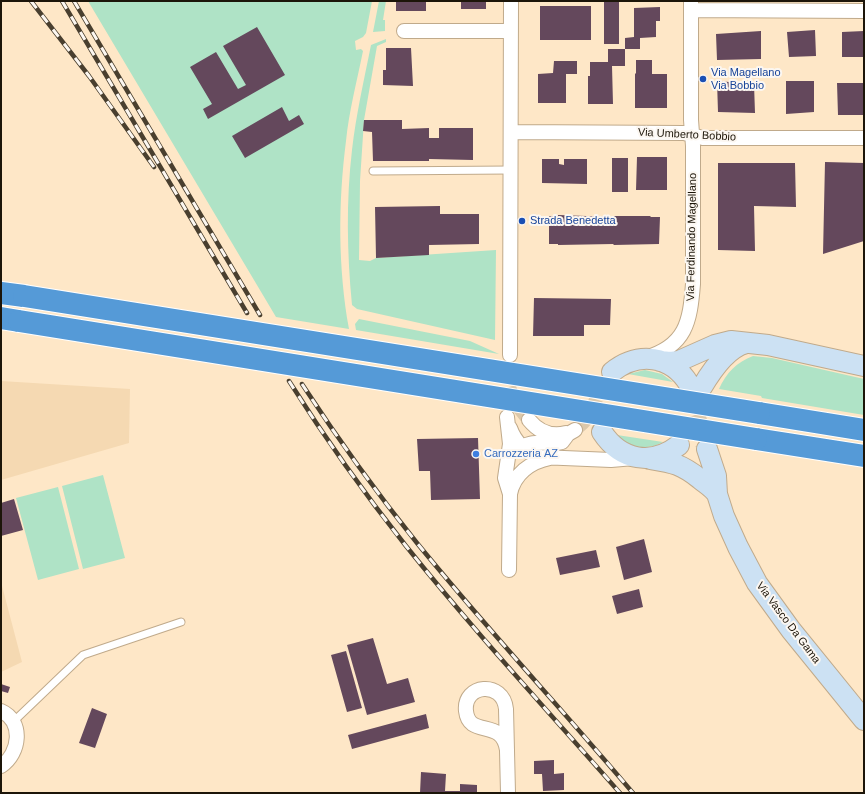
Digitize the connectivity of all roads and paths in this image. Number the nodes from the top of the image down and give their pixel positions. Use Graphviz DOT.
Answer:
graph roads {
  1 [pos="511,1"];
  2 [pos="691,6"];
  3 [pos="864,10"];
  4 [pos="404,31"];
  5 [pos="511,31"];
  6 [pos="511,132"];
  7 [pos="692,135"];
  8 [pos="864,138"];
  9 [pos="510,170"];
  10 [pos="373,171"];
  11 [pos="1,293"];
  12 [pos="10,319"];
  13 [pos="746,343"];
  14 [pos="510,356"];
  15 [pos="638,359"];
  16 [pos="660,361"];
  17 [pos="864,366"];
  18 [pos="612,372"];
  19 [pos="529,420"];
  20 [pos="864,430"];
  21 [pos="602,432"];
  22 [pos="679,445"];
  23 [pos="522,447"];
  24 [pos="707,449"];
  25 [pos="864,456"];
  26 [pos="554,458"];
  27 [pos="640,458"];
  28 [pos="505,471"];
  29 [pos="510,494"];
  30 [pos="717,494"];
  31 [pos="509,570"];
  32 [pos="181,622"];
  33 [pos="1,711"];
  34 [pos="864,720"];
  35 [pos="13,722"];
  36 [pos="507,750"];
  37 [pos="1,766"];
  38 [pos="508,793"];
  1 -- 5 [label="street"];
  2 -- 3 [label="street"];
  2 -- 7 [label="street, Via Ferdinando Magellano"];
  4 -- 5 [label="street"];
  5 -- 6 [label="street"];
  6 -- 7 [label="street, Via Umberto Bobbio"];
  6 -- 9 [label="street"];
  7 -- 8 [label="street, Via Umberto Bobbio"];
  7 -- 15 [label="street, Via Ferdinando Magellano"];
  9 -- 10 [label="lane"];
  9 -- 14 [label="street"];
  11 -- 20 [label="highway, bridge"];
  12 -- 25 [label="highway, bridge"];
  13 -- 16 [label="street"];
  13 -- 16 [label="street, Via Ferdinando Magellano"];
  13 -- 17 [label="street"];
  15 -- 16 [label="street, Via Ferdinando Magellano"];
  15 -- 18 [label="street, Via Ferdinando Magellano"];
  19 -- 23 [label="street"];
  21 -- 27 [label="street"];
  22 -- 27 [label="street"];
  23 -- 26 [label="street"];
  23 -- 28 [label="street"];
  23 -- 28 [label="street"];
  24 -- 30 [label="street"];
  26 -- 27 [label="street"];
  26 -- 29 [label="street"];
  27 -- 30 [label="street"];
  28 -- 29 [label="street"];
  29 -- 31 [label="street"];
  30 -- 34 [label="street, Via Vasco Da Gama"];
  32 -- 35 [label="lane"];
  33 -- 35 [label="street"];
  35 -- 37 [label="street"];
  36 -- 38 [label="street"];
}
